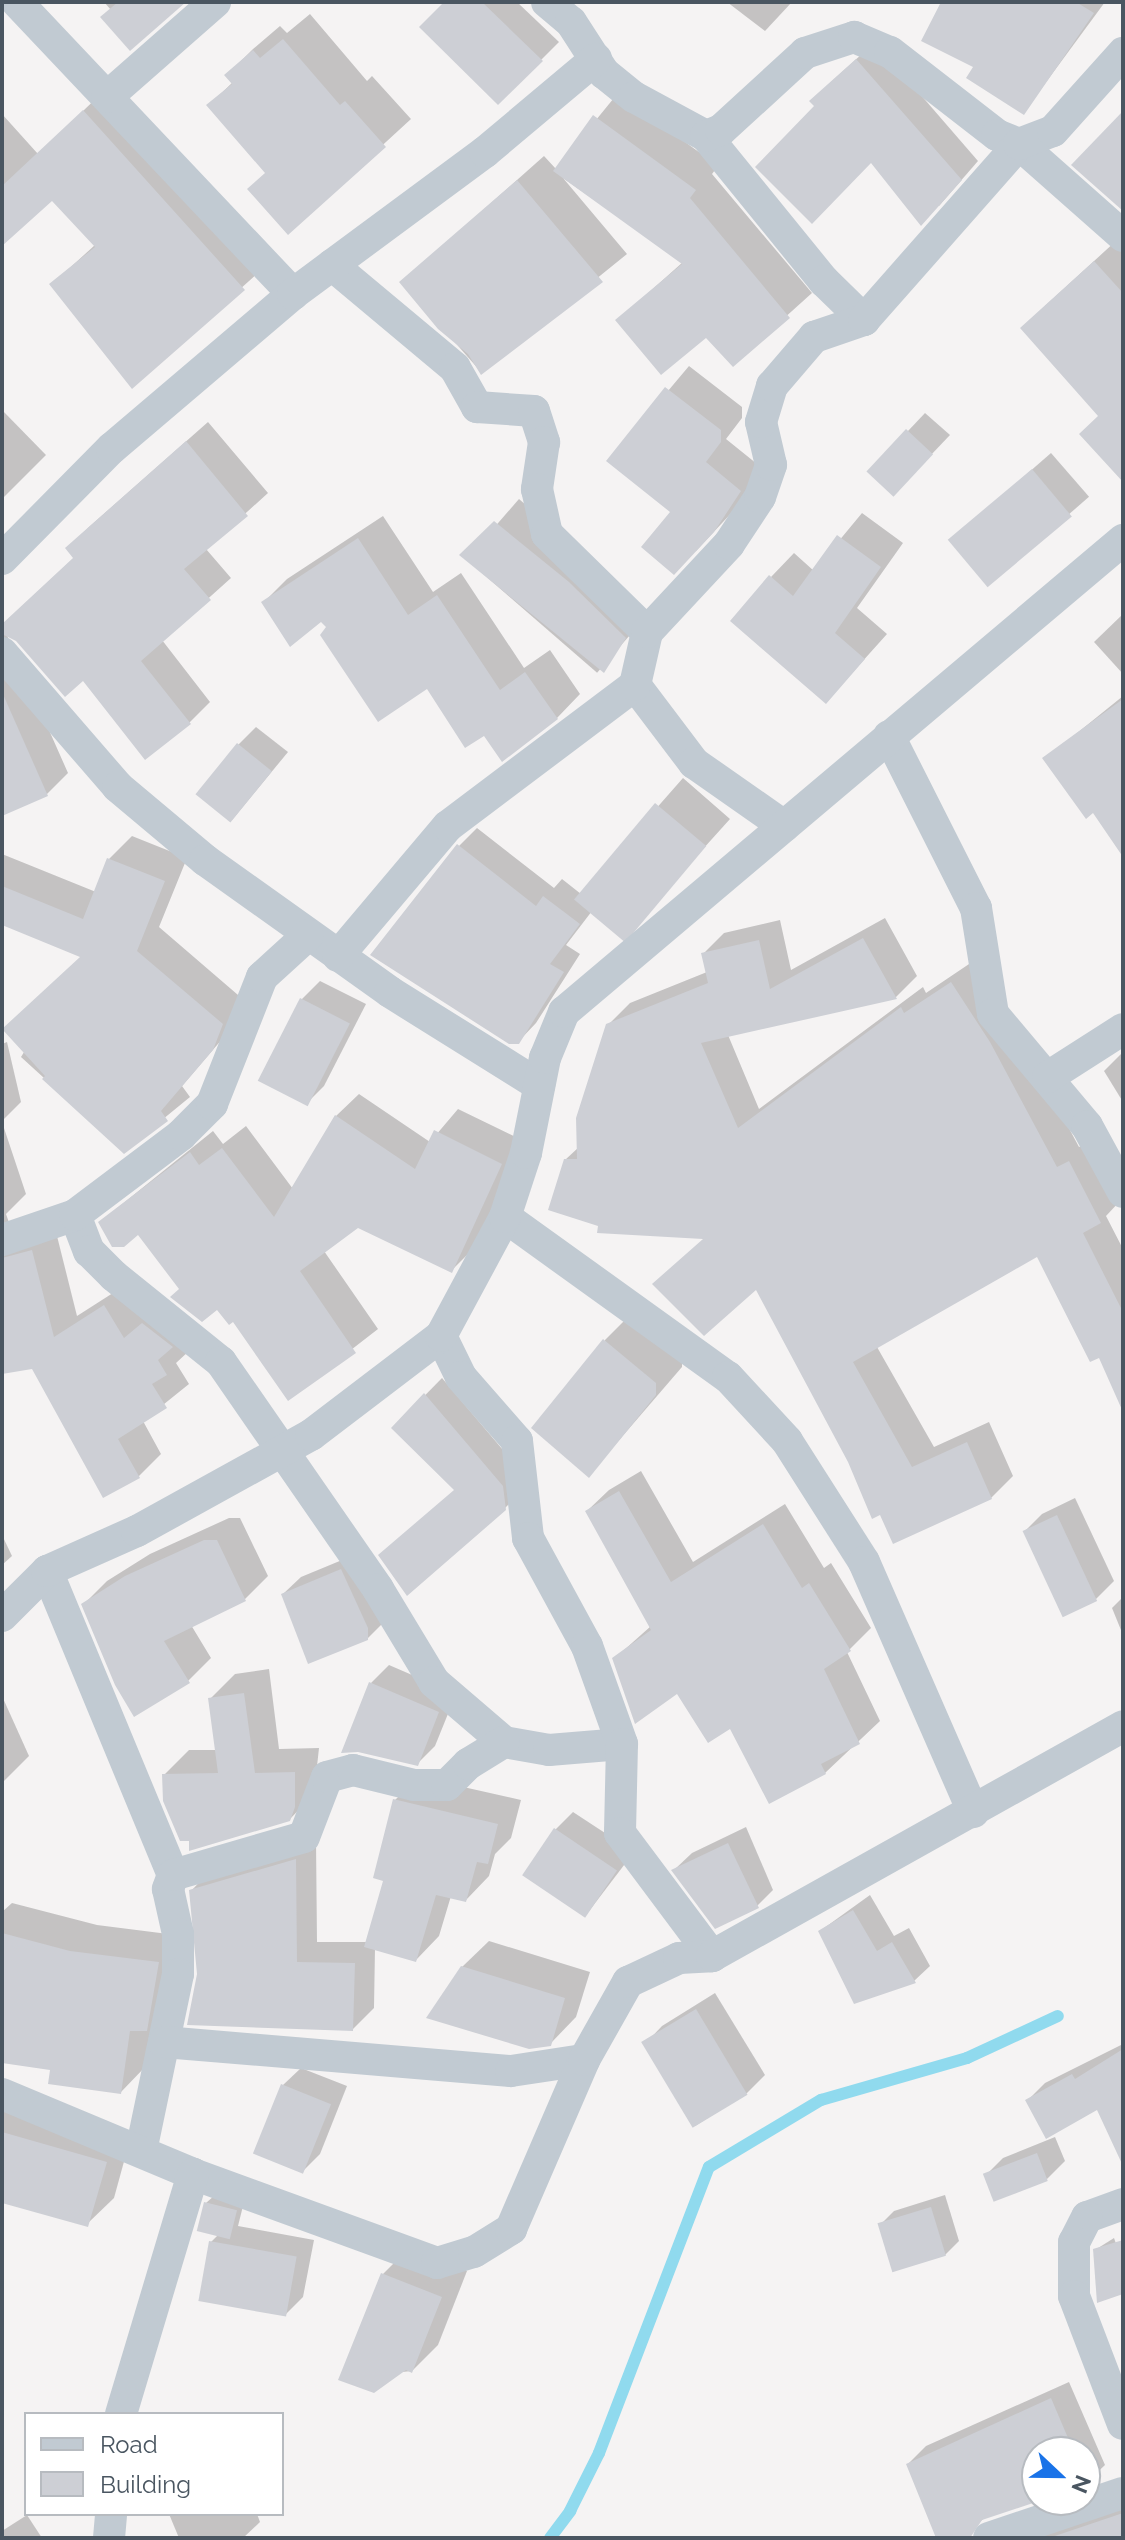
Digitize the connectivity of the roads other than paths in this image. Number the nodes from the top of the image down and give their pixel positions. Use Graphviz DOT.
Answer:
graph roads {
  1 [pos="17,2"];
  2 [pos="215,2"];
  3 [pos="547,2"];
  4 [pos="1123,53"];
  5 [pos="596,59"];
  6 [pos="107,97"];
  7 [pos="706,136"];
  8 [pos="1019,144"];
  9 [pos="1123,236"];
  10 [pos="332,265"];
  11 [pos="293,294"];
  12 [pos="864,320"];
  13 [pos="1123,540"];
  14 [pos="2,559"];
  15 [pos="647,632"];
  16 [pos="2,653"];
  17 [pos="635,685"];
  18 [pos="889,736"];
  19 [pos="784,826"];
  20 [pos="308,935"];
  21 [pos="338,956"];
  22 [pos="1123,1029"];
  23 [pos="1048,1077"];
  24 [pos="539,1085"];
  25 [pos="1123,1192"];
  26 [pos="75,1215"];
  27 [pos="505,1217"];
  28 [pos="2,1240"];
  29 [pos="441,1336"];
  30 [pos="284,1451"];
  31 [pos="47,1571"];
  32 [pos="2,1616"];
  33 [pos="1123,1726"];
  34 [pos="504,1742"];
  35 [pos="622,1744"];
  36 [pos="973,1812"];
  37 [pos="173,1875"];
  38 [pos="712,1956"];
  39 [pos="164,2042"];
  40 [pos="584,2060"];
  41 [pos="2,2094"];
  42 [pos="141,2151"];
  43 [pos="193,2174"];
  44 [pos="1123,2204"];
  45 [pos="122,2412"];
  46 [pos="1123,2424"];
  47 [pos="1123,2493"];
  48 [pos="111,2516"];
  49 [pos="109,2538"];
  50 [pos="989,2538"];
  1 -- 6 [label="street"];
  2 -- 6 [label="street"];
  3 -- 5 [label="street"];
  4 -- 8 [label="street"];
  5 -- 7 [label="street"];
  5 -- 10 [label="street"];
  6 -- 11 [label="street"];
  7 -- 8 [label="street"];
  7 -- 12 [label="street"];
  8 -- 9 [label="street"];
  8 -- 12 [label="street"];
  10 -- 11 [label="street"];
  10 -- 15 [label="street"];
  11 -- 14 [label="street"];
  12 -- 15 [label="street"];
  13 -- 18 [label="street"];
  15 -- 17 [label="street"];
  16 -- 20 [label="street"];
  17 -- 19 [label="street"];
  17 -- 21 [label="street"];
  18 -- 19 [label="street"];
  18 -- 23 [label="street"];
  19 -- 24 [label="street"];
  20 -- 21 [label="street"];
  20 -- 26 [label="street"];
  21 -- 24 [label="street"];
  22 -- 23 [label="street"];
  23 -- 25 [label="street"];
  24 -- 27 [label="street"];
  26 -- 28 [label="street"];
  26 -- 30 [label="street"];
  27 -- 29 [label="street"];
  27 -- 36 [label="street"];
  29 -- 30 [label="street"];
  29 -- 35 [label="street"];
  30 -- 31 [label="street"];
  30 -- 34 [label="street"];
  31 -- 32 [label="street"];
  31 -- 37 [label="street"];
  33 -- 36 [label="street"];
  34 -- 35 [label="street"];
  34 -- 37 [label="street"];
  35 -- 38 [label="street"];
  36 -- 38 [label="street"];
  37 -- 39 [label="street"];
  38 -- 40 [label="street"];
  39 -- 40 [label="street"];
  39 -- 42 [label="street"];
  40 -- 43 [label="street"];
  41 -- 42 [label="street"];
  42 -- 43 [label="street"];
  43 -- 45 [label="street"];
  44 -- 46 [label="street"];
  47 -- 50 [label="street"];
  48 -- 49 [label="street"];
}
